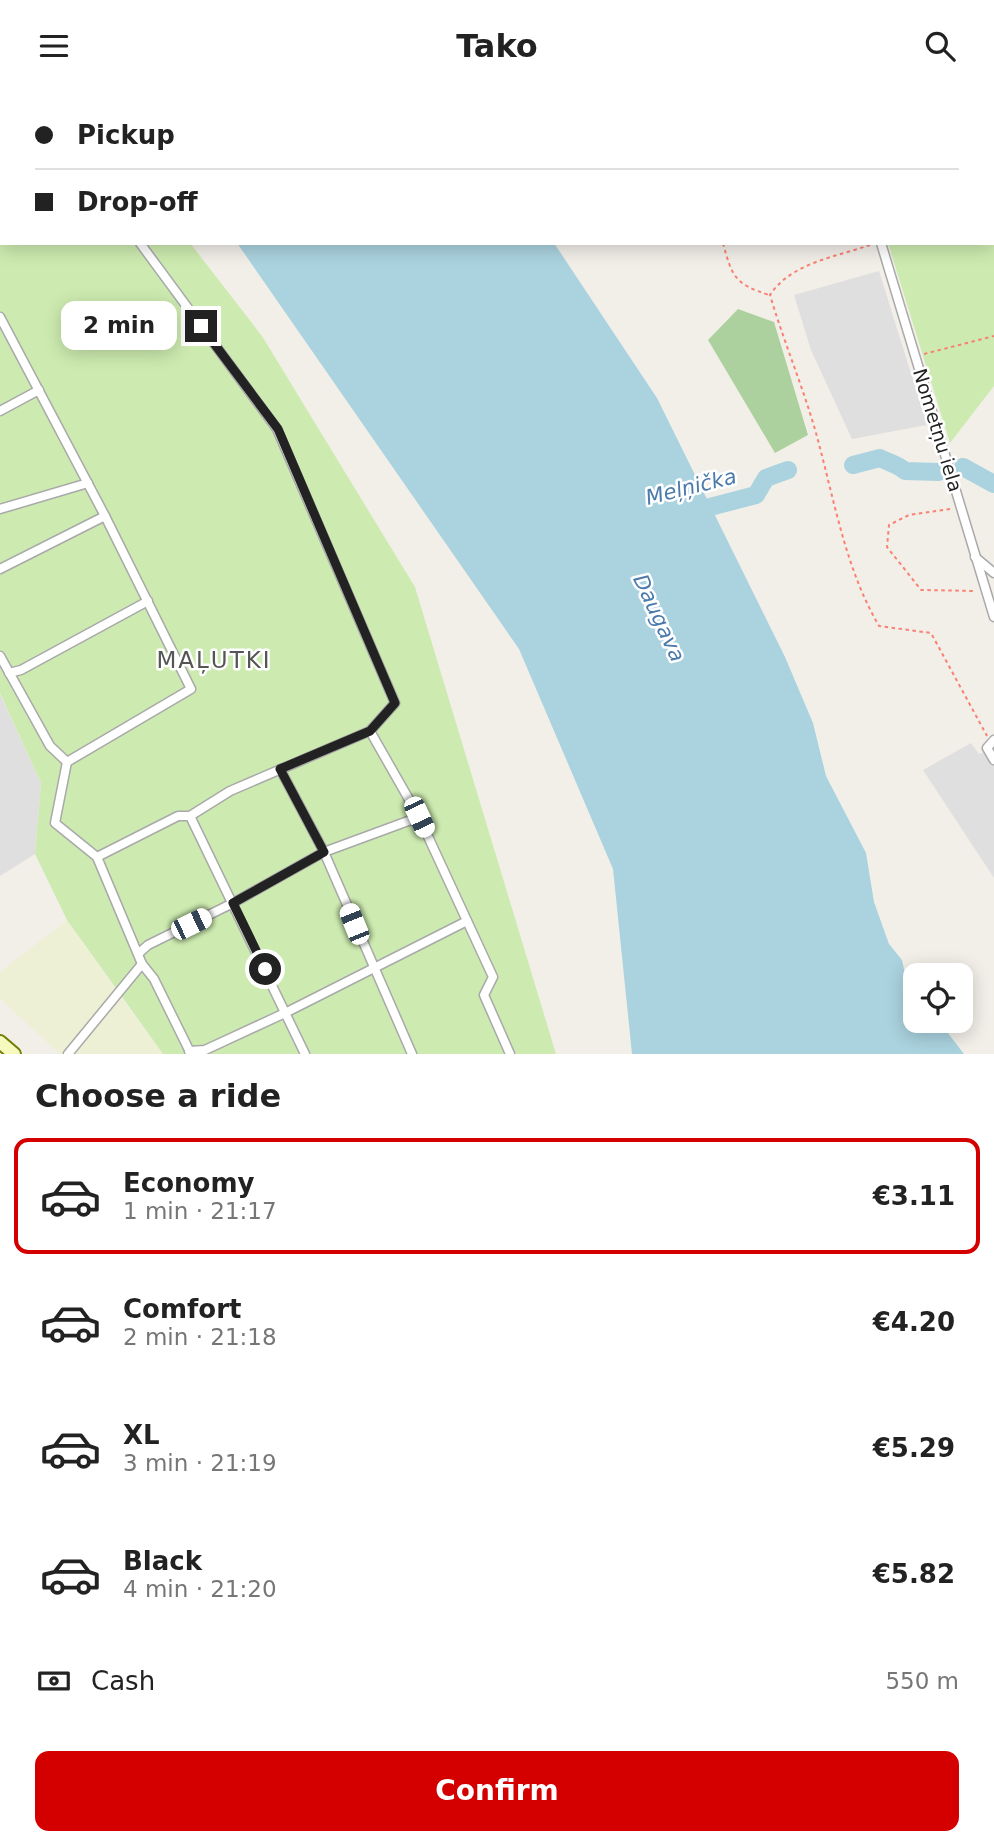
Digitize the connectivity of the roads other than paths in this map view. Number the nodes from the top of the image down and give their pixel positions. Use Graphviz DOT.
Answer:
graph roads {
  1 [pos="141,245"];
  2 [pos="882,245"];
  3 [pos="0,317"];
  4 [pos="39,390"];
  5 [pos="0,411"];
  6 [pos="88,483"];
  7 [pos="0,509"];
  8 [pos="105,516"];
  9 [pos="973,555"];
  10 [pos="0,569"];
  11 [pos="994,573"];
  12 [pos="148,601"];
  13 [pos="994,617"];
  14 [pos="0,656"];
  15 [pos="9,673"];
  16 [pos="370,731"];
  17 [pos="992,741"];
  18 [pos="994,760"];
  19 [pos="66,762"];
  20 [pos="280,769"];
  21 [pos="190,816"];
  22 [pos="419,817"];
  23 [pos="324,852"];
  24 [pos="97,857"];
  25 [pos="233,903"];
  26 [pos="467,921"];
  27 [pos="139,953"];
  28 [pos="142,964"];
  29 [pos="373,971"];
  30 [pos="285,1013"];
  31 [pos="0,1042"];
  32 [pos="190,1053"];
  33 [pos="14,1054"];
  34 [pos="68,1054"];
  35 [pos="305,1054"];
  36 [pos="412,1054"];
  37 [pos="510,1054"];
  1 -- 16 [label="street"];
  2 -- 9 [label="street, Nometņu iela"];
  3 -- 4 [label="street"];
  4 -- 5 [label="street"];
  4 -- 6 [label="street"];
  6 -- 7 [label="street"];
  6 -- 8 [label="street"];
  8 -- 10 [label="street"];
  8 -- 12 [label="street"];
  9 -- 11 [label="street"];
  9 -- 13 [label="street, Nometņu iela"];
  12 -- 15 [label="street"];
  12 -- 19 [label="street"];
  14 -- 15 [label="street"];
  15 -- 19 [label="street"];
  16 -- 20 [label="street"];
  16 -- 22 [label="street"];
  17 -- 18 [label="street"];
  19 -- 24 [label="street"];
  20 -- 21 [label="street"];
  20 -- 23 [label="street"];
  21 -- 24 [label="street"];
  21 -- 25 [label="street"];
  22 -- 23 [label="street"];
  22 -- 26 [label="street"];
  23 -- 25 [label="street"];
  23 -- 29 [label="street"];
  24 -- 27 [label="street"];
  25 -- 27 [label="street"];
  25 -- 30 [label="street"];
  26 -- 29 [label="street"];
  26 -- 37 [label="street"];
  27 -- 28 [label="street"];
  28 -- 32 [label="street"];
  28 -- 34 [label="street"];
  29 -- 30 [label="street"];
  29 -- 36 [label="street"];
  30 -- 32 [label="street"];
  30 -- 35 [label="street"];
  31 -- 33 [label="main road"];
}
